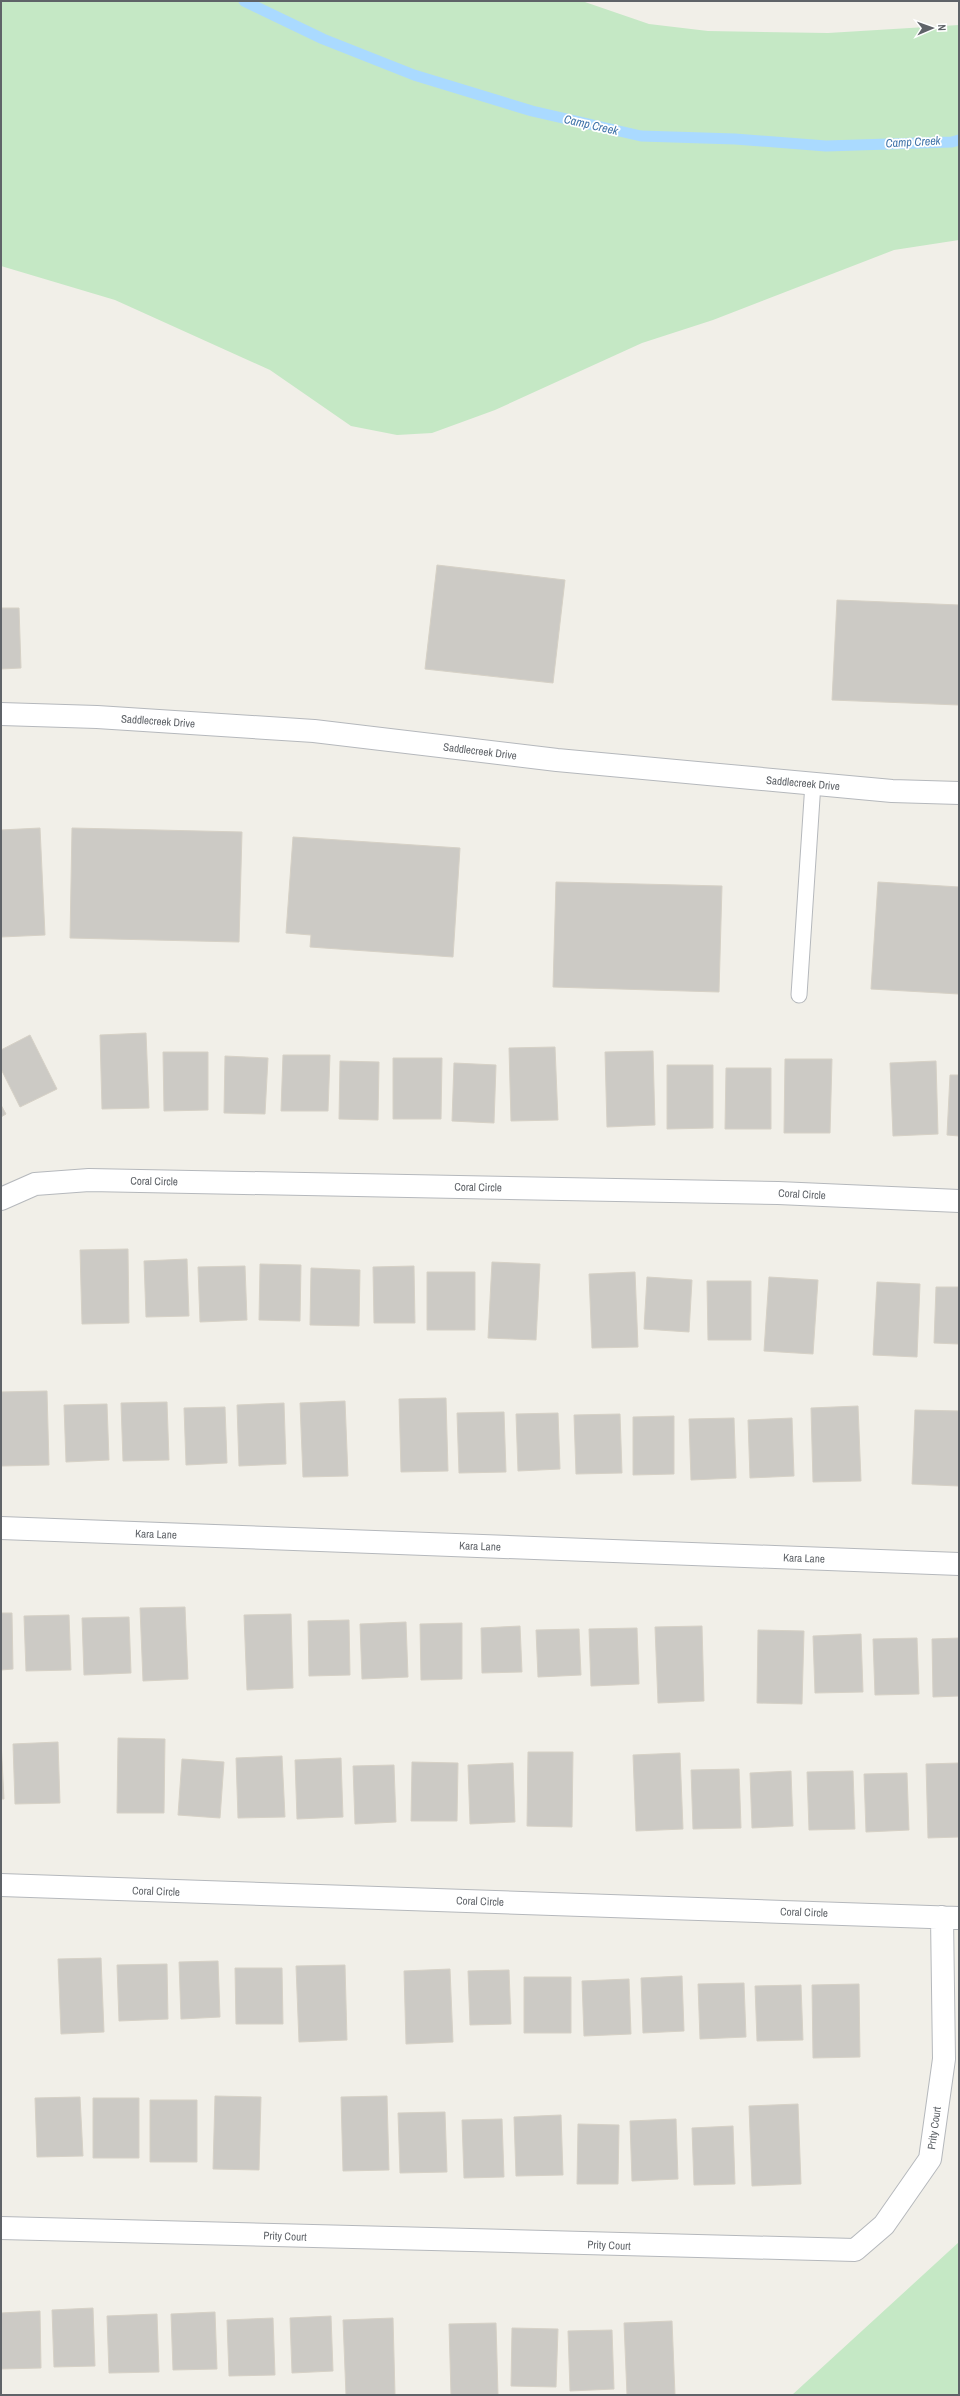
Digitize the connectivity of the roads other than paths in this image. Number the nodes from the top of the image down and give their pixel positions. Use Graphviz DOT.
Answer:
graph roads {
  1 [pos="1,714"];
  2 [pos="813,783"];
  3 [pos="959,793"];
  4 [pos="799,995"];
  5 [pos="1,1199"];
  6 [pos="959,1202"];
  7 [pos="1,1528"];
  8 [pos="959,1564"];
  9 [pos="1,1885"];
  10 [pos="950,1917"];
  11 [pos="1,2228"];
  1 -- 2 [label="street, Saddlecreek Drive"];
  2 -- 3 [label="street, Saddlecreek Drive"];
  2 -- 4 [label="lane"];
  5 -- 6 [label="street, Coral Circle"];
  7 -- 8 [label="street, Kara Lane"];
  9 -- 10 [label="street, Coral Circle"];
  10 -- 11 [label="street, Prity Court"];
}
